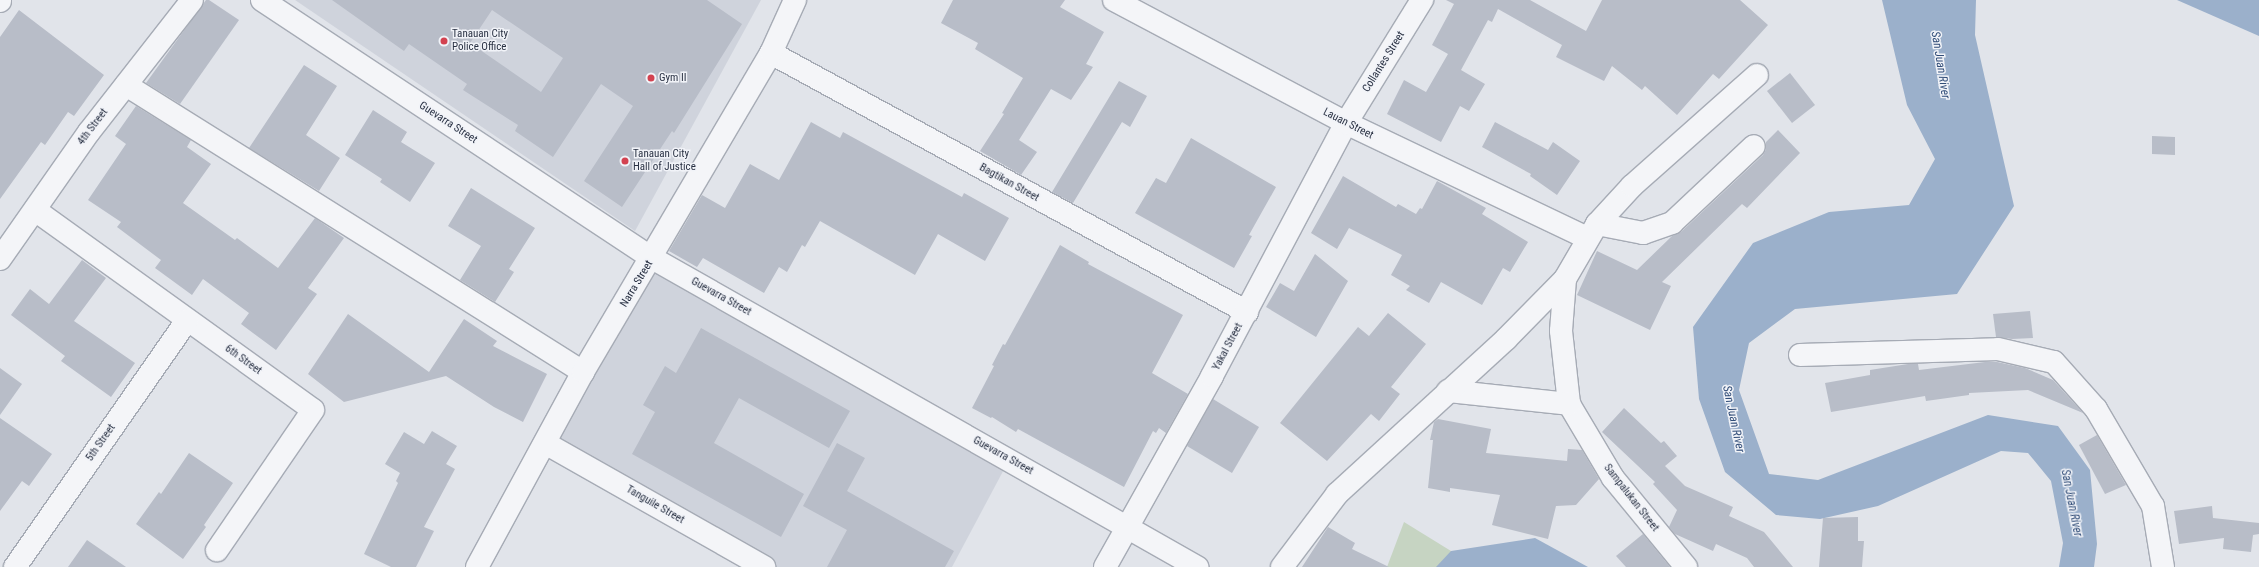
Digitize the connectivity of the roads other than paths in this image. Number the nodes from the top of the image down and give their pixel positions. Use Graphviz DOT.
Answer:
graph roads {
  1 [pos="192,0"];
  2 [pos="262,0"];
  3 [pos="795,0"];
  4 [pos="1114,0"];
  5 [pos="1422,0"];
  6 [pos="771,53"];
  7 [pos="1757,75"];
  8 [pos="126,85"];
  9 [pos="1346,123"];
  10 [pos="1754,146"];
  11 [pos="35,210"];
  12 [pos="1592,231"];
  13 [pos="652,258"];
  14 [pos="0,259"];
  15 [pos="1565,279"];
  16 [pos="1247,312"];
  17 [pos="187,320"];
  18 [pos="1800,355"];
  19 [pos="583,372"];
  20 [pos="1448,391"];
  21 [pos="1569,404"];
  22 [pos="545,443"];
  23 [pos="1127,526"];
  24 [pos="217,550"];
  25 [pos="14,567"];
  26 [pos="477,567"];
  27 [pos="764,567"];
  28 [pos="1105,567"];
  29 [pos="1197,567"];
  30 [pos="1282,567"];
  31 [pos="1686,567"];
  32 [pos="2163,567"];
  1 -- 8 [label="street, 4th Street"];
  2 -- 13 [label="street, Guevarra Street"];
  3 -- 6 [label="street, Narra Street"];
  4 -- 9 [label="street, Lauan Street"];
  5 -- 9 [label="street, Collantes Street"];
  6 -- 13 [label="street, Narra Street"];
  6 -- 16 [label="street, Bagtikan Street"];
  7 -- 12 [label="street"];
  8 -- 11 [label="street, 4th Street"];
  8 -- 19 [label="street"];
  9 -- 12 [label="street, Lauan Street"];
  9 -- 16 [label="street, Yakal Street"];
  10 -- 12 [label="street, Lauan Street"];
  11 -- 14 [label="street, 4th Street"];
  11 -- 17 [label="street, 6th Street"];
  12 -- 15 [label="street"];
  13 -- 19 [label="street, Narra Street"];
  13 -- 23 [label="street, Guevarra Street"];
  15 -- 20 [label="street"];
  15 -- 21 [label="street, Sampalukan Street"];
  16 -- 23 [label="street, Yakal Street"];
  17 -- 24 [label="street, 6th Street"];
  17 -- 25 [label="street, 5th Street"];
  18 -- 32 [label="street"];
  19 -- 22 [label="street, Narra Street"];
  20 -- 21 [label="street"];
  20 -- 30 [label="street"];
  21 -- 31 [label="street, Sampalukan Street"];
  22 -- 26 [label="street, Narra Street"];
  22 -- 27 [label="street, Tanguile Street"];
  23 -- 28 [label="street, Yakal Street"];
  23 -- 29 [label="street, Guevarra Street"];
}
